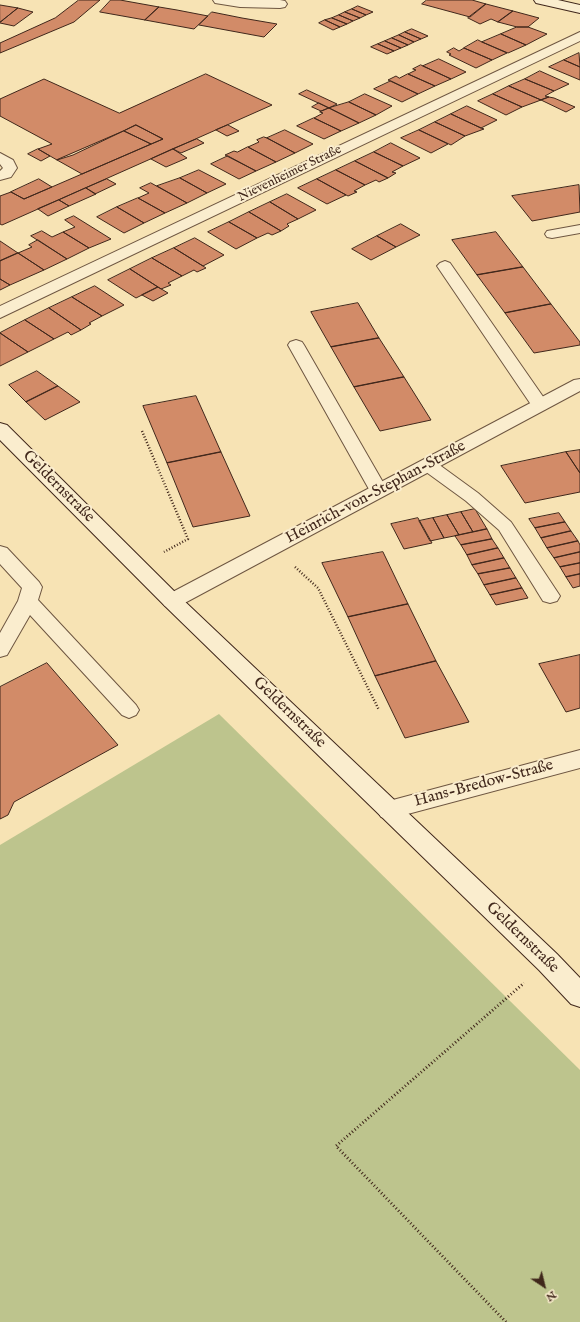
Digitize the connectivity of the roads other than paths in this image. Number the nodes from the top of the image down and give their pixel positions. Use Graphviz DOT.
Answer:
graph roads {
  1 [pos="220,0"];
  2 [pos="541,0"];
  3 [pos="280,4"];
  4 [pos="580,9"];
  5 [pos="580,36"];
  6 [pos="0,157"];
  7 [pos="0,176"];
  8 [pos="580,229"];
  9 [pos="552,234"];
  10 [pos="445,266"];
  11 [pos="0,313"];
  12 [pos="296,345"];
  13 [pos="580,384"];
  14 [pos="540,405"];
  15 [pos="0,429"];
  16 [pos="428,465"];
  17 [pos="380,491"];
  18 [pos="0,552"];
  19 [pos="550,596"];
  20 [pos="28,601"];
  21 [pos="172,602"];
  22 [pos="0,650"];
  23 [pos="129,710"];
  24 [pos="580,759"];
  25 [pos="389,810"];
  26 [pos="580,996"];
  1 -- 3 [label="street"];
  2 -- 4 [label="street"];
  5 -- 11 [label="street, Nievenheimer Straße"];
  6 -- 7 [label="lane"];
  8 -- 9 [label="lane"];
  10 -- 14 [label="lane"];
  12 -- 17 [label="lane"];
  13 -- 14 [label="street, Heinrich-von-Stephan-Straße"];
  14 -- 16 [label="street, Heinrich-von-Stephan-Straße"];
  15 -- 21 [label="street, Geldernstraße"];
  16 -- 17 [label="street, Heinrich-von-Stephan-Straße"];
  16 -- 19 [label="lane"];
  17 -- 21 [label="street, Heinrich-von-Stephan-Straße"];
  18 -- 20 [label="lane"];
  20 -- 22 [label="lane"];
  20 -- 23 [label="lane"];
  21 -- 25 [label="street, Geldernstraße"];
  24 -- 25 [label="street, Hans-Bredow-Straße"];
  25 -- 26 [label="street, Geldernstraße"];
}
